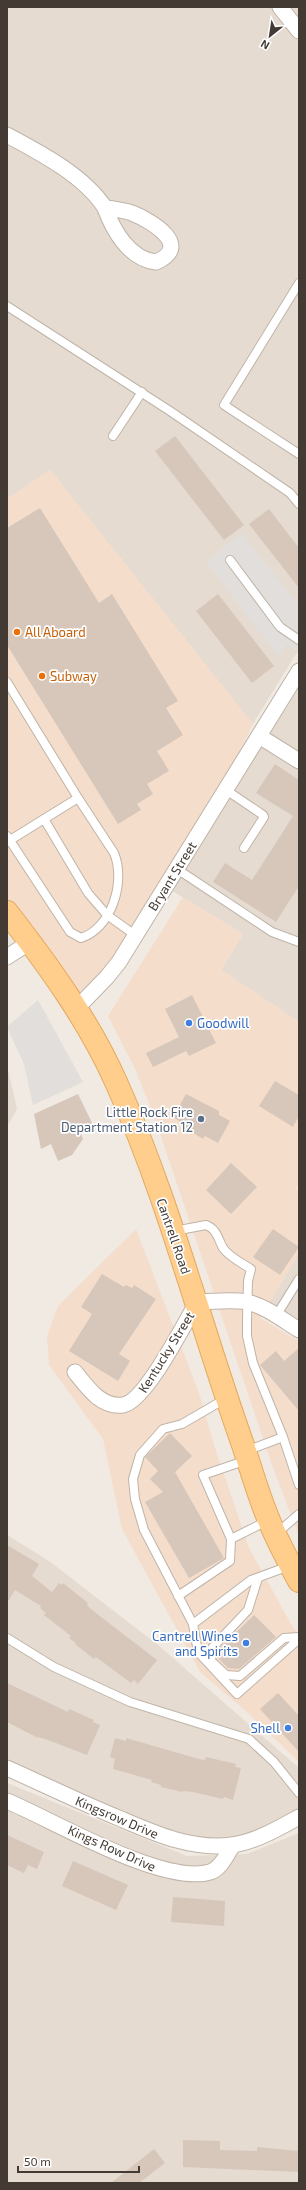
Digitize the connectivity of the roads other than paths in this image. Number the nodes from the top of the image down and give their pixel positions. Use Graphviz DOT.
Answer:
graph roads {
  1 [pos="280,7"];
  2 [pos="299,31"];
  3 [pos="7,134"];
  4 [pos="105,208"];
  5 [pos="299,283"];
  6 [pos="7,306"];
  7 [pos="142,392"];
  8 [pos="113,436"];
  9 [pos="299,454"];
  10 [pos="299,504"];
  11 [pos="230,560"];
  12 [pos="299,640"];
  13 [pos="299,672"];
  14 [pos="7,682"];
  15 [pos="259,736"];
  16 [pos="299,761"];
  17 [pos="226,790"];
  18 [pos="78,798"];
  19 [pos="44,819"];
  20 [pos="8,840"];
  21 [pos="244,848"];
  22 [pos="177,869"];
  23 [pos="7,912"];
  24 [pos="106,915"];
  25 [pos="136,935"];
  26 [pos="30,942"];
  27 [pos="299,942"];
  28 [pos="7,957"];
  29 [pos="76,1009"];
  30 [pos="172,1231"];
  31 [pos="299,1280"];
  32 [pos="197,1302"];
  33 [pos="247,1302"];
  34 [pos="276,1316"];
  35 [pos="299,1330"];
  36 [pos="75,1372"];
  37 [pos="226,1399"];
  38 [pos="283,1437"];
  39 [pos="246,1455"];
  40 [pos="299,1485"];
  41 [pos="299,1514"];
  42 [pos="272,1527"];
  43 [pos="231,1539"];
  44 [pos="295,1573"];
  45 [pos="258,1578"];
  46 [pos="178,1596"];
  47 [pos="193,1624"];
  48 [pos="7,1638"];
  49 [pos="299,1638"];
  50 [pos="7,1768"];
  51 [pos="299,1793"];
  52 [pos="7,1801"];
  53 [pos="299,1817"];
  54 [pos="233,1845"];
  1 -- 2 [label="street"];
  3 -- 4 [label="street"];
  5 -- 9 [label="lane"];
  6 -- 7 [label="lane"];
  7 -- 8 [label="lane"];
  7 -- 10 [label="lane"];
  11 -- 12 [label="lane"];
  13 -- 15 [label="street, Bryant Street"];
  14 -- 18 [label="lane"];
  15 -- 16 [label="street"];
  15 -- 17 [label="street, Bryant Street"];
  17 -- 21 [label="lane"];
  17 -- 22 [label="street, Bryant Street"];
  18 -- 19 [label="lane"];
  18 -- 24 [label="lane"];
  19 -- 20 [label="lane"];
  19 -- 24 [label="lane"];
  20 -- 24 [label="lane"];
  22 -- 25 [label="street, Bryant Street"];
  22 -- 27 [label="lane"];
  23 -- 26 [label="main road, Cantrell Road"];
  24 -- 25 [label="lane"];
  25 -- 29 [label="street, Bryant Street"];
  26 -- 28 [label="street"];
  26 -- 29 [label="main road, Cantrell Road"];
  29 -- 30 [label="main road, Cantrell Road"];
  30 -- 32 [label="main road, Cantrell Road"];
  30 -- 33 [label="lane"];
  31 -- 34 [label="lane"];
  32 -- 33 [label="street"];
  32 -- 36 [label="street, Kentucky Street"];
  32 -- 37 [label="main road, Cantrell Road"];
  33 -- 34 [label="street"];
  33 -- 38 [label="lane"];
  34 -- 35 [label="street"];
  37 -- 39 [label="main road, Cantrell Road"];
  37 -- 46 [label="lane"];
  38 -- 39 [label="lane"];
  38 -- 40 [label="lane"];
  39 -- 42 [label="main road, Cantrell Road"];
  39 -- 43 [label="lane"];
  41 -- 42 [label="lane"];
  42 -- 43 [label="lane"];
  42 -- 44 [label="main road, Cantrell Road"];
  43 -- 46 [label="lane"];
  44 -- 45 [label="lane"];
  45 -- 47 [label="lane"];
  45 -- 49 [label="lane"];
  46 -- 47 [label="lane"];
  47 -- 49 [label="lane"];
  48 -- 51 [label="lane"];
  50 -- 54 [label="street, Kingsrow Drive"];
  52 -- 54 [label="street, Kings Row Drive"];
  53 -- 54 [label="street"];
}
